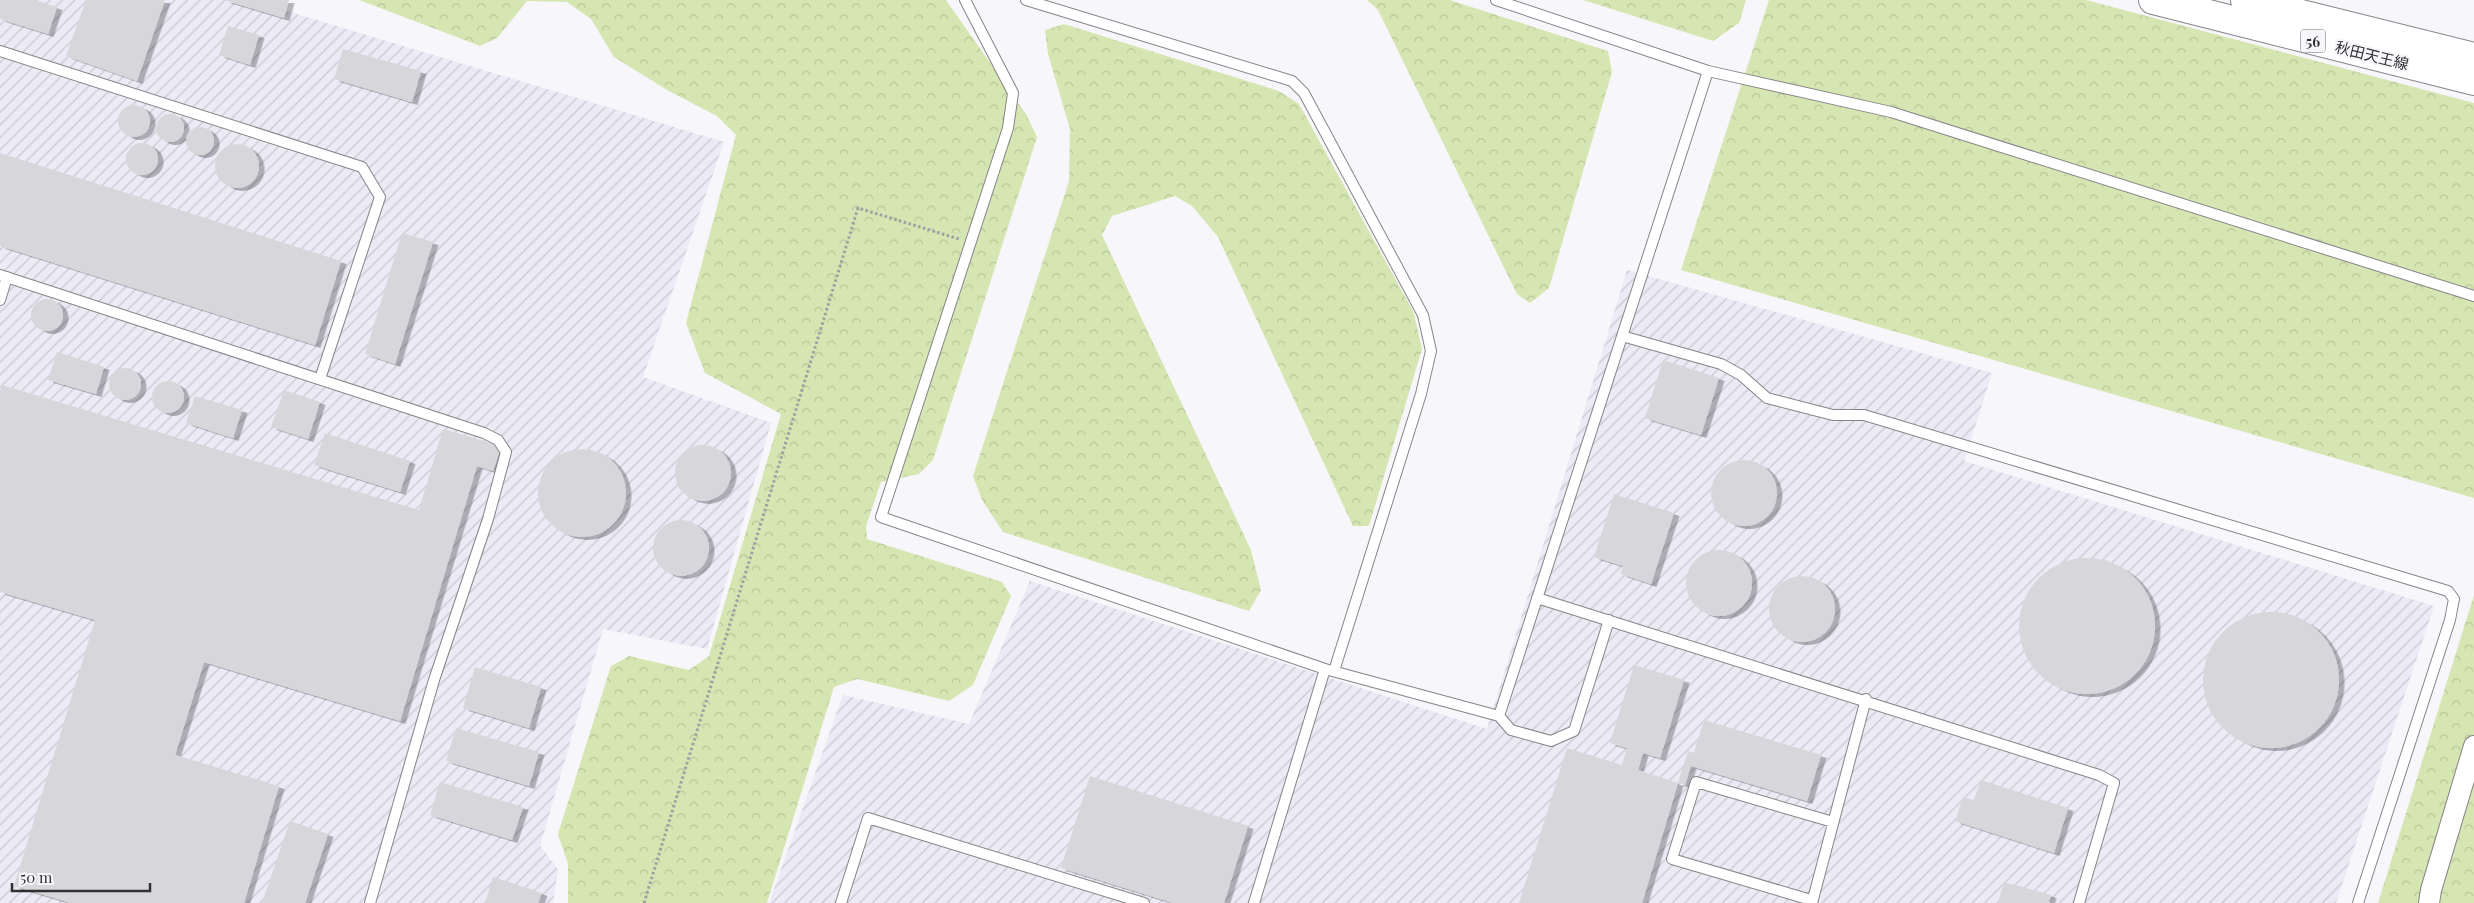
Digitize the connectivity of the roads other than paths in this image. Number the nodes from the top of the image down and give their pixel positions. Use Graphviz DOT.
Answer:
graph roads {
  1 [pos="965,0"];
  2 [pos="1026,0"];
  3 [pos="1496,0"];
  4 [pos="2153,0"];
  5 [pos="2245,0"];
  6 [pos="1511,2"];
  7 [pos="0,51"];
  8 [pos="2474,57"];
  9 [pos="1708,71"];
  10 [pos="2474,81"];
  11 [pos="3,276"];
  12 [pos="2474,296"];
  13 [pos="0,300"];
  14 [pos="1622,336"];
  15 [pos="320,379"];
  16 [pos="1537,598"];
  17 [pos="1609,620"];
  18 [pos="1330,670"];
  19 [pos="1866,699"];
  20 [pos="1499,716"];
  21 [pos="2474,746"];
  22 [pos="1832,822"];
  23 [pos="1812,901"];
  24 [pos="370,903"];
  25 [pos="841,903"];
  26 [pos="1144,903"];
  27 [pos="1254,903"];
  28 [pos="2079,903"];
  29 [pos="2358,903"];
  30 [pos="2429,903"];
  1 -- 18 [label="lane"];
  2 -- 18 [label="lane"];
  3 -- 6 [label="lane"];
  4 -- 10 [label="main road, 秋田天王線 / 56"];
  5 -- 8 [label="main road, 秋田天王線 / 56"];
  6 -- 9 [label="lane"];
  7 -- 15 [label="lane"];
  9 -- 12 [label="lane"];
  9 -- 14 [label="lane"];
  11 -- 13 [label="lane"];
  11 -- 15 [label="lane"];
  14 -- 16 [label="lane"];
  14 -- 29 [label="lane"];
  15 -- 24 [label="lane"];
  16 -- 17 [label="lane"];
  16 -- 20 [label="lane"];
  17 -- 19 [label="lane"];
  17 -- 20 [label="lane"];
  18 -- 20 [label="lane"];
  18 -- 27 [label="lane"];
  19 -- 22 [label="lane"];
  19 -- 28 [label="lane"];
  21 -- 30 [label="street"];
  22 -- 23 [label="lane"];
  22 -- 23 [label="lane"];
  25 -- 26 [label="lane"];
}
